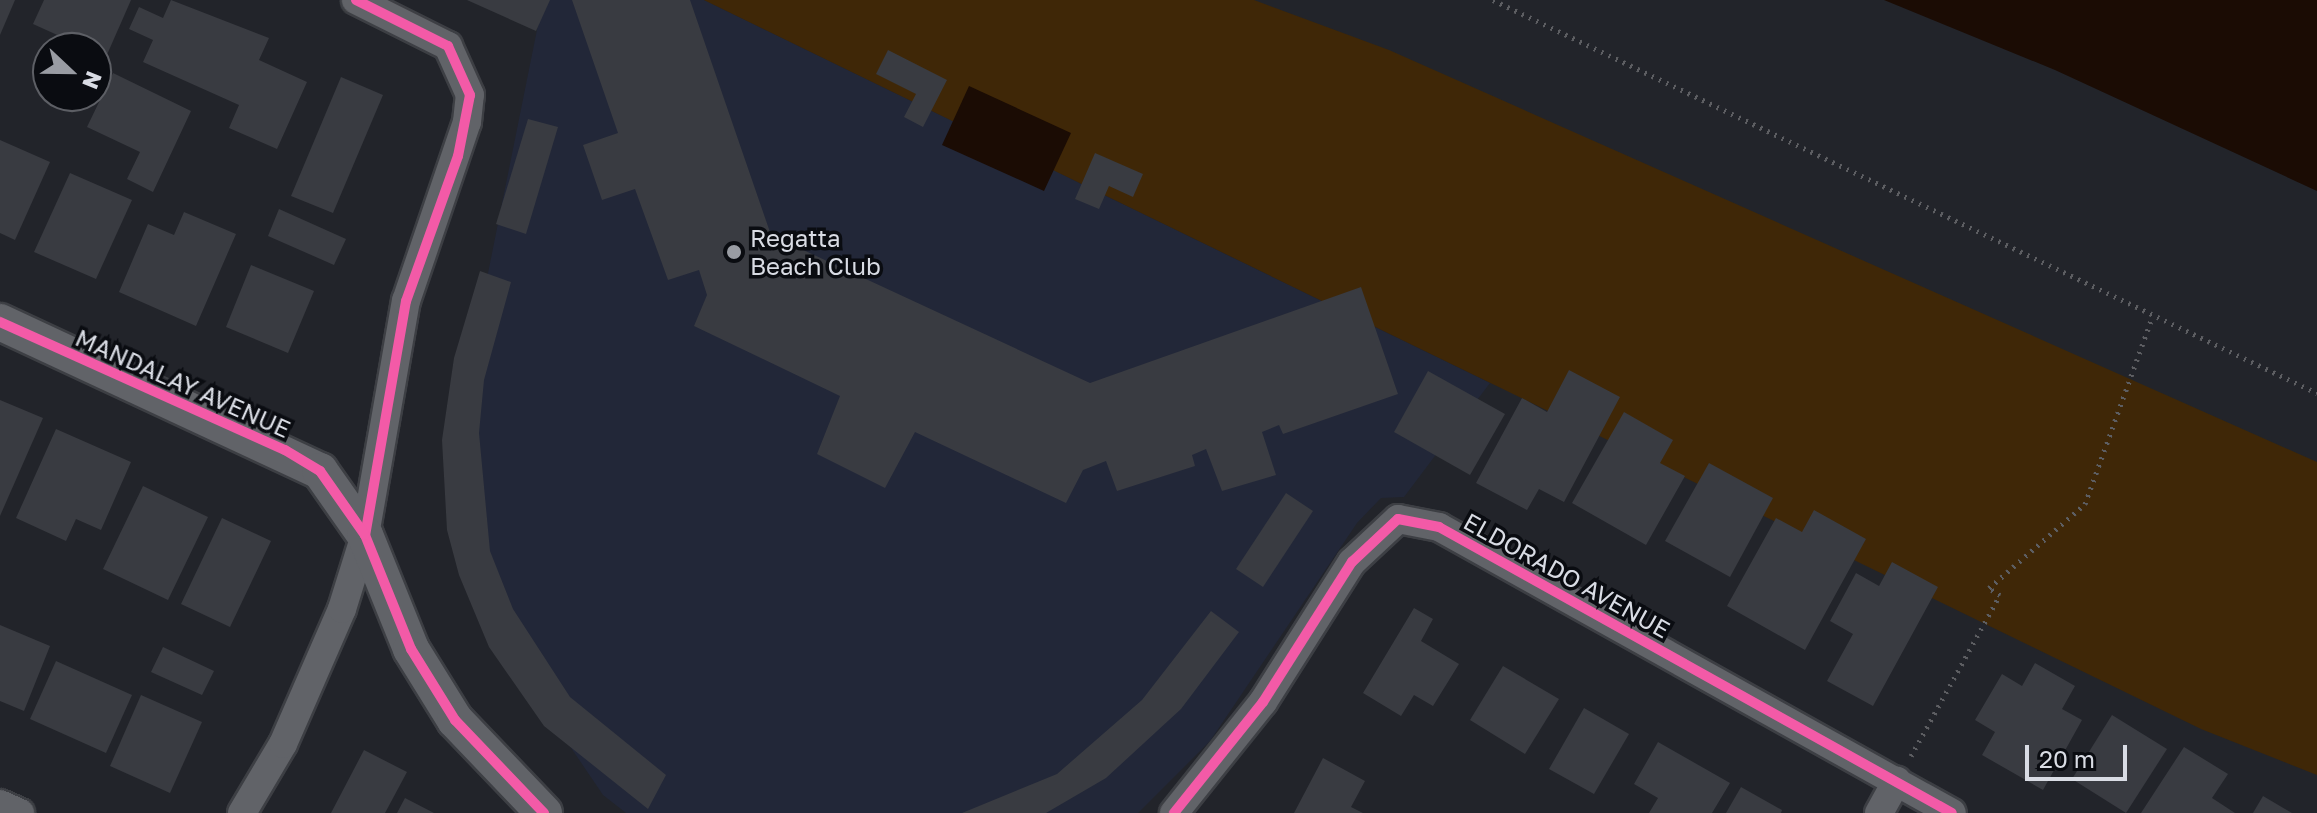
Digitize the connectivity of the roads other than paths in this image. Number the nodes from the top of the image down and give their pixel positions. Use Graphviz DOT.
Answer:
graph roads {
  1 [pos="356,0"];
  2 [pos="0,322"];
  3 [pos="365,535"];
  4 [pos="1897,781"];
  5 [pos="0,804"];
  6 [pos="20,813"];
  7 [pos="242,813"];
  8 [pos="544,813"];
  9 [pos="1174,813"];
  10 [pos="1879,813"];
  11 [pos="1952,813"];
  1 -- 3 [label="street"];
  2 -- 3 [label="street, MANDALAY AVENUE"];
  3 -- 7 [label="street"];
  3 -- 8 [label="street"];
  4 -- 9 [label="street, ELDORADO AVENUE"];
  4 -- 10 [label="street"];
  4 -- 11 [label="street, ELDORADO AVENUE"];
  5 -- 6 [label="street"];
}
